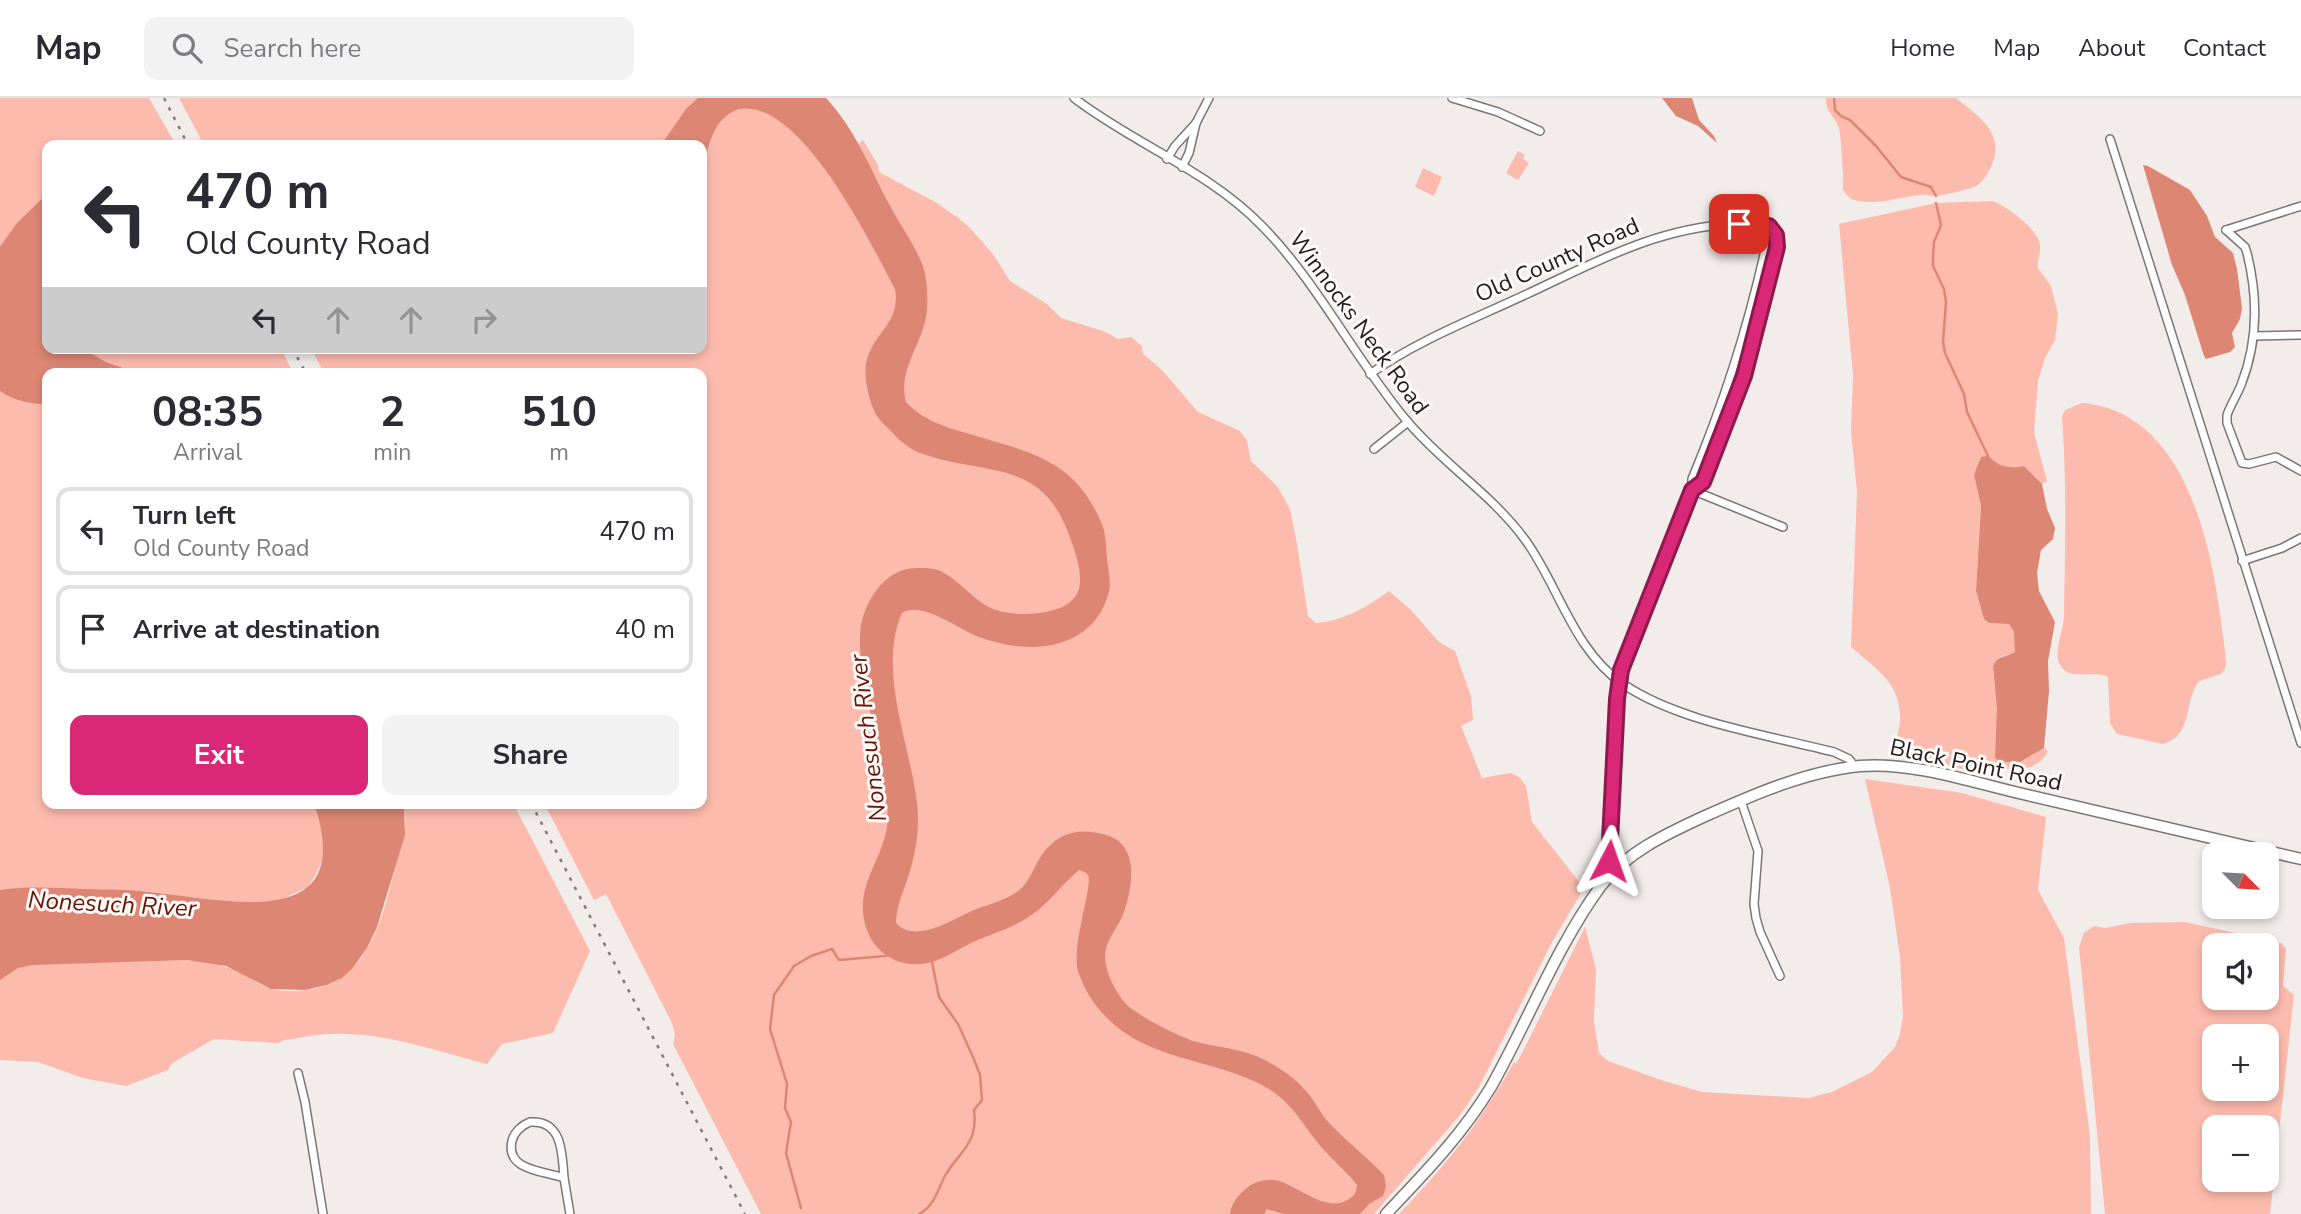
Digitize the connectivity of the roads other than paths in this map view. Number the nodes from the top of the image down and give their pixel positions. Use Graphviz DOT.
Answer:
graph roads {
  1 [pos="1074,98"];
  2 [pos="1209,98"];
  3 [pos="1452,98"];
  4 [pos="1196,123"];
  5 [pos="1540,131"];
  6 [pos="2110,139"];
  7 [pos="1167,159"];
  8 [pos="1182,167"];
  9 [pos="2301,206"];
  10 [pos="1773,229"];
  11 [pos="2301,335"];
  12 [pos="2254,336"];
  13 [pos="1370,374"];
  14 [pos="1408,422"];
  15 [pos="1374,449"];
  16 [pos="2301,471"];
  17 [pos="1692,490"];
  18 [pos="1783,527"];
  19 [pos="2301,538"];
  20 [pos="2242,561"];
  21 [pos="1619,681"];
  22 [pos="2301,743"];
  23 [pos="1856,767"];
  24 [pos="1741,801"];
  25 [pos="2301,859"];
  26 [pos="1613,872"];
  27 [pos="1780,976"];
  28 [pos="298,1073"];
  29 [pos="564,1178"];
  30 [pos="323,1214"];
  31 [pos="570,1214"];
  32 [pos="1385,1214"];
  1 -- 7 [label="street, Winnocks Neck Road"];
  2 -- 4 [label="street"];
  3 -- 5 [label="street"];
  4 -- 7 [label="street"];
  4 -- 8 [label="street"];
  6 -- 20 [label="street"];
  7 -- 8 [label="street, Winnocks Neck Road"];
  8 -- 13 [label="street, Winnocks Neck Road"];
  9 -- 12 [label="street"];
  10 -- 13 [label="street, Old County Road"];
  10 -- 17 [label="street"];
  10 -- 17 [label="street"];
  11 -- 12 [label="street"];
  12 -- 16 [label="street"];
  13 -- 14 [label="street, Winnocks Neck Road"];
  14 -- 15 [label="street"];
  14 -- 21 [label="street, Winnocks Neck Road"];
  17 -- 18 [label="street"];
  17 -- 21 [label="street"];
  19 -- 20 [label="street"];
  20 -- 22 [label="street"];
  21 -- 23 [label="street, Winnocks Neck Road"];
  21 -- 26 [label="street"];
  23 -- 24 [label="main road, Black Point Road"];
  23 -- 25 [label="main road, Black Point Road"];
  24 -- 26 [label="main road, Black Point Road"];
  24 -- 27 [label="street"];
  26 -- 32 [label="main road, Black Point Road"];
  28 -- 30 [label="street"];
  29 -- 29 [label="street"];
  29 -- 31 [label="street"];
}
